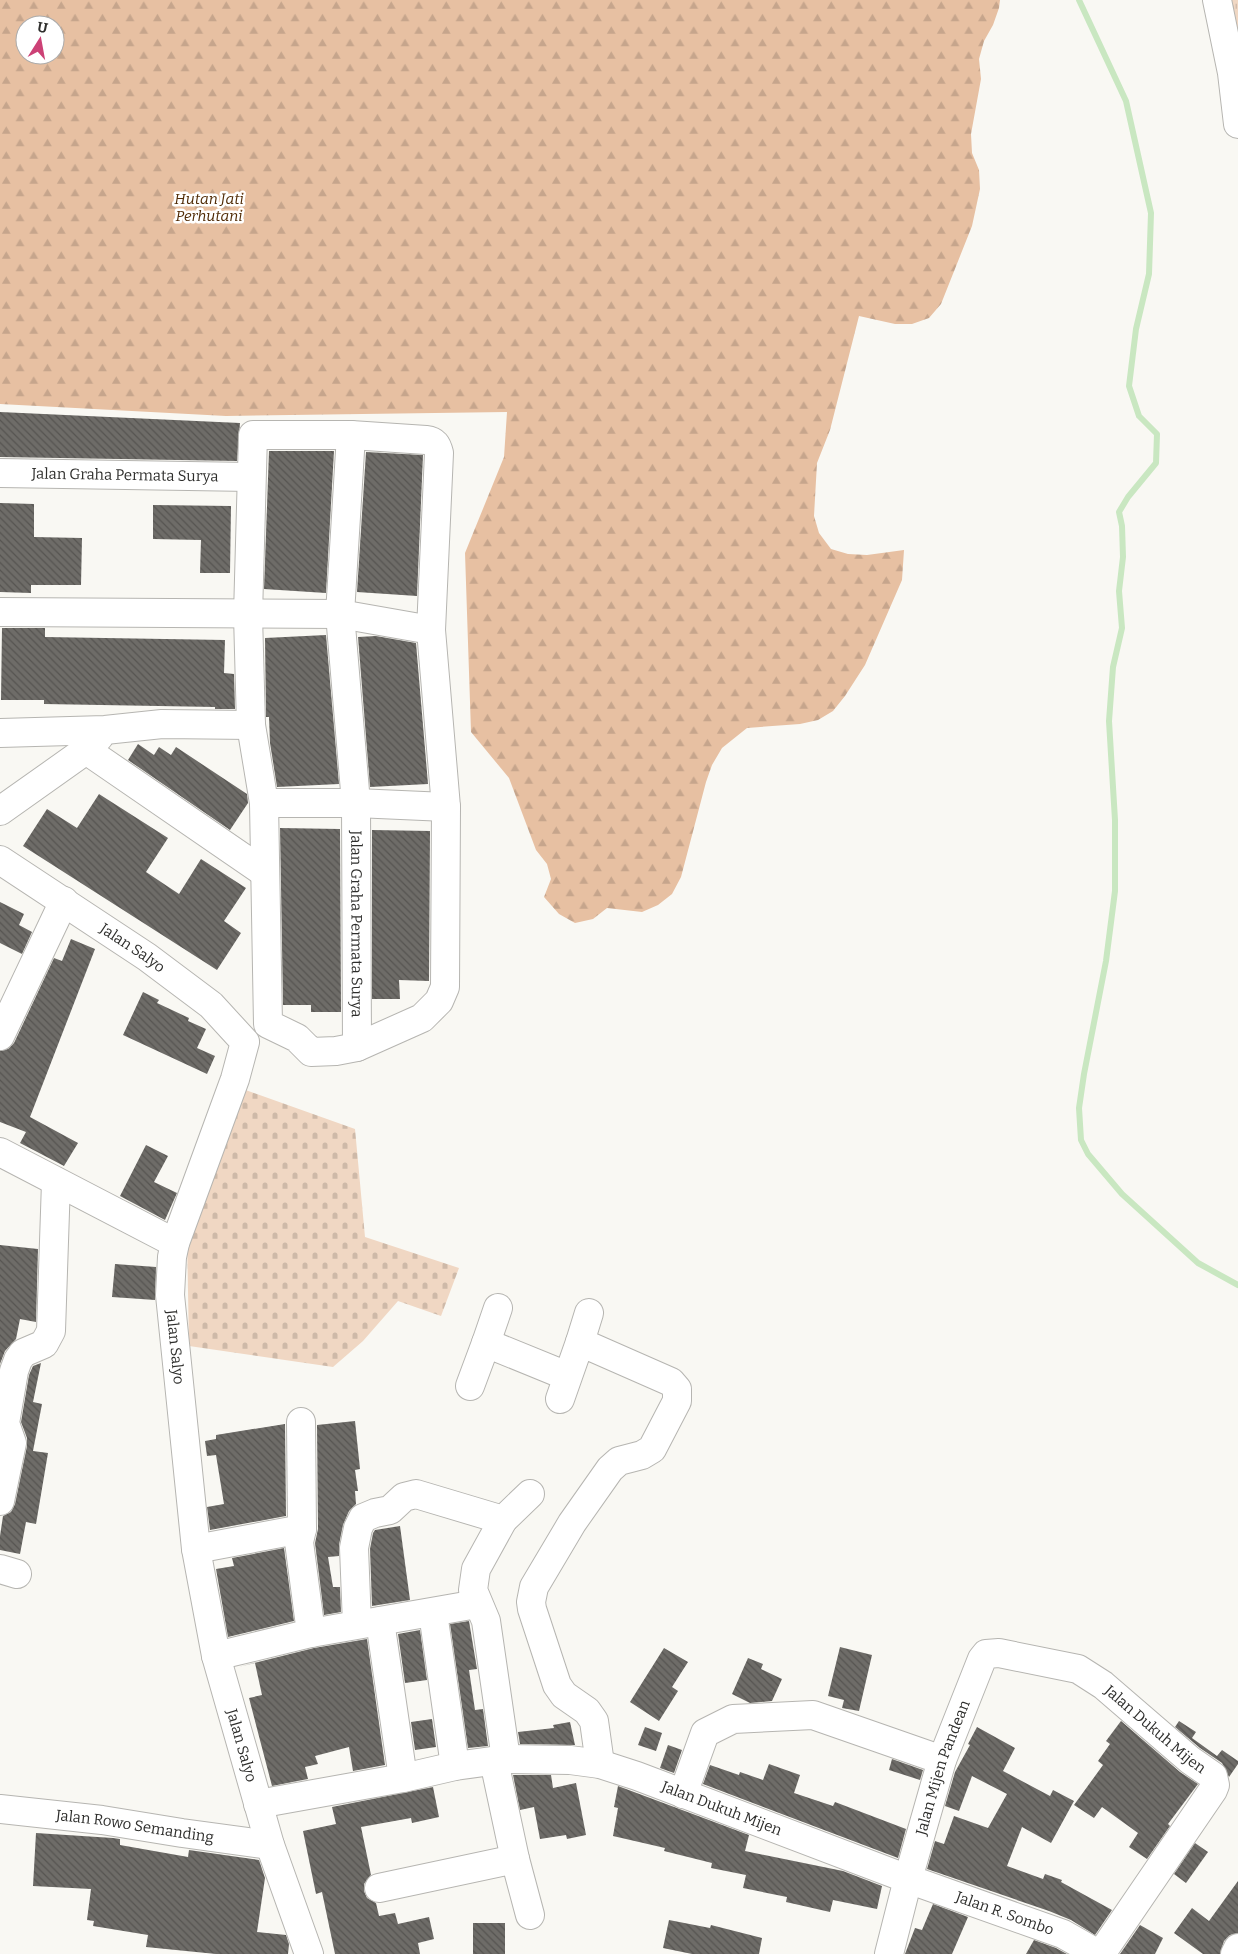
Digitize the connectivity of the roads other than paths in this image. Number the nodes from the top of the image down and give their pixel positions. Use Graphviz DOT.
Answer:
graph roads {
  1 [pos="1217,0"];
  2 [pos="1238,124"];
  3 [pos="351,435"];
  4 [pos="0,473"];
  5 [pos="251,477"];
  6 [pos="0,612"];
  7 [pos="248,614"];
  8 [pos="340,614"];
  9 [pos="431,630"];
  10 [pos="250,724"];
  11 [pos="105,730"];
  12 [pos="0,733"];
  13 [pos="86,750"];
  14 [pos="356,802"];
  15 [pos="264,803"];
  16 [pos="446,807"];
  17 [pos="0,811"];
  18 [pos="0,860"];
  19 [pos="265,873"];
  20 [pos="64,901"];
  21 [pos="268,1024"];
  22 [pos="0,1036"];
  23 [pos="245,1042"];
  24 [pos="357,1046"];
  25 [pos="0,1152"];
  26 [pos="56,1182"];
  27 [pos="175,1244"];
  28 [pos="498,1308"];
  29 [pos="589,1313"];
  30 [pos="580,1342"];
  31 [pos="486,1343"];
  32 [pos="470,1386"];
  33 [pos="301,1422"];
  34 [pos="530,1494"];
  35 [pos="0,1501"];
  36 [pos="503,1520"];
  37 [pos="302,1530"];
  38 [pos="196,1549"];
  39 [pos="477,1604"];
  40 [pos="432,1613"];
  41 [pos="368,1622"];
  42 [pos="311,1633"];
  43 [pos="216,1656"];
  44 [pos="982,1659"];
  45 [pos="500,1760"];
  46 [pos="942,1760"];
  47 [pos="600,1764"];
  48 [pos="455,1766"];
  49 [pos="403,1778"];
  50 [pos="683,1794"];
  51 [pos="258,1804"];
  52 [pos="0,1810"];
  53 [pos="270,1845"];
  54 [pos="515,1859"];
  55 [pos="908,1879"];
  56 [pos="379,1888"];
  57 [pos="530,1915"];
  58 [pos="1238,1948"];
  59 [pos="309,1954"];
  60 [pos="889,1954"];
  61 [pos="1099,1954"];
  62 [pos="1235,1954"];
  1 -- 2 [label="street"];
  3 -- 5 [label="street, Jalan Graha Permata Surya"];
  3 -- 8 [label="street, Jalan Graha Permata Surya"];
  3 -- 9 [label="street, Jalan Graha Permata Surya"];
  4 -- 5 [label="street, Jalan Graha Permata Surya"];
  5 -- 7 [label="street, Jalan Graha Permata Surya"];
  6 -- 7 [label="street"];
  7 -- 8 [label="street"];
  7 -- 10 [label="street, Jalan Graha Permata Surya"];
  8 -- 9 [label="street"];
  8 -- 14 [label="street, Jalan Graha Permata Surya"];
  9 -- 16 [label="street, Jalan Graha Permata Surya"];
  10 -- 11 [label="street"];
  10 -- 15 [label="street, Jalan Graha Permata Surya"];
  11 -- 12 [label="street"];
  11 -- 13 [label="street"];
  13 -- 17 [label="street"];
  13 -- 19 [label="street"];
  14 -- 15 [label="street"];
  14 -- 16 [label="street"];
  14 -- 24 [label="street, Jalan Graha Permata Surya"];
  15 -- 19 [label="street, Jalan Graha Permata Surya"];
  16 -- 24 [label="street, Jalan Graha Permata Surya"];
  18 -- 20 [label="street, Jalan Salyo"];
  19 -- 21 [label="street, Jalan Graha Permata Surya"];
  20 -- 22 [label="street"];
  20 -- 23 [label="street, Jalan Salyo"];
  21 -- 23 [label="street"];
  21 -- 24 [label="street, Jalan Graha Permata Surya"];
  23 -- 27 [label="street, Jalan Salyo"];
  25 -- 26 [label="street"];
  26 -- 27 [label="street"];
  26 -- 35 [label="street"];
  27 -- 38 [label="street, Jalan Salyo"];
  28 -- 31 [label="street"];
  29 -- 30 [label="street"];
  30 -- 31 [label="street"];
  30 -- 47 [label="street"];
  31 -- 32 [label="street"];
  33 -- 37 [label="street"];
  34 -- 36 [label="street"];
  36 -- 39 [label="street"];
  36 -- 41 [label="street"];
  37 -- 38 [label="street"];
  37 -- 42 [label="street"];
  38 -- 43 [label="street, Jalan Salyo"];
  39 -- 40 [label="street"];
  39 -- 45 [label="street"];
  40 -- 41 [label="street"];
  40 -- 48 [label="street"];
  41 -- 42 [label="street"];
  41 -- 49 [label="street"];
  42 -- 43 [label="street"];
  43 -- 51 [label="street, Jalan Salyo"];
  44 -- 46 [label="street, Jalan Mijen Pandean"];
  44 -- 61 [label="street, Jalan Dukuh Mijen"];
  45 -- 47 [label="street, Jalan Dukuh Mijen"];
  45 -- 48 [label="street, Jalan Dukuh Mijen"];
  45 -- 54 [label="street"];
  46 -- 50 [label="street"];
  46 -- 55 [label="street, Jalan Mijen Pandean"];
  47 -- 50 [label="street, Jalan Dukuh Mijen"];
  48 -- 49 [label="street, Jalan Dukuh Mijen"];
  49 -- 51 [label="street, Jalan Dukuh Mijen"];
  50 -- 55 [label="street, Jalan Dukuh Mijen"];
  51 -- 53 [label="street, Jalan Salyo"];
  52 -- 53 [label="street, Jalan Rowo Semanding"];
  53 -- 59 [label="street, Jalan Salyo"];
  54 -- 56 [label="street"];
  54 -- 57 [label="street"];
  55 -- 60 [label="street"];
  55 -- 61 [label="street, Jalan R. Sombo"];
  58 -- 62 [label="street"];
}
